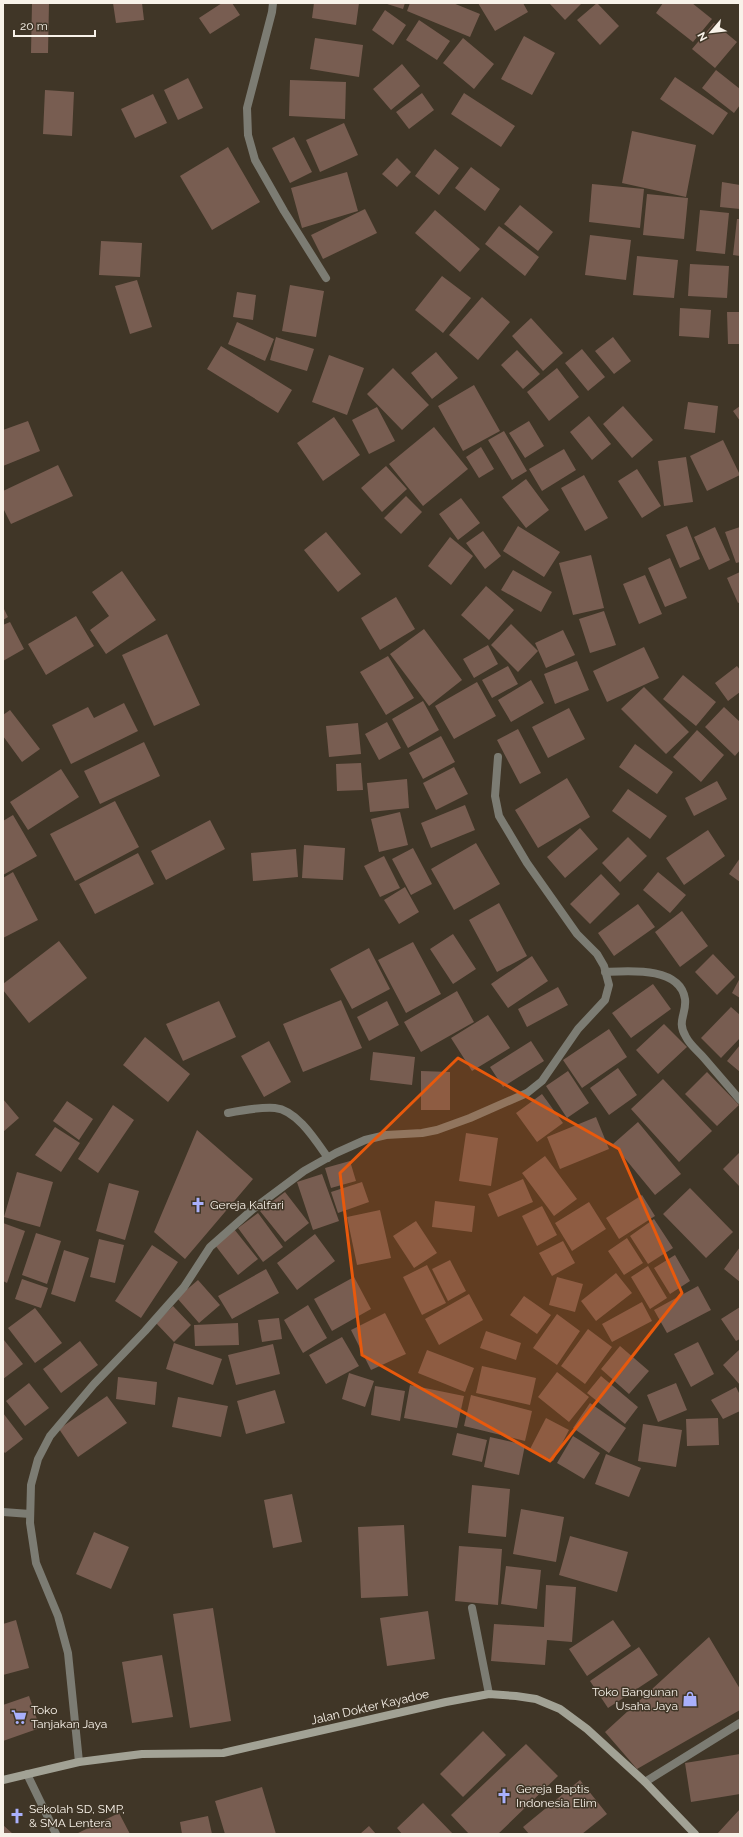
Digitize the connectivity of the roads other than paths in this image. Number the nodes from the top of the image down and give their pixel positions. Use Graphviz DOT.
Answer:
graph roads {
  1 [pos="273,3"];
  2 [pos="326,278"];
  3 [pos="498,757"];
  4 [pos="605,972"];
  5 [pos="740,1100"];
  6 [pos="228,1113"];
  7 [pos="328,1158"];
  8 [pos="3,1512"];
  9 [pos="30,1514"];
  10 [pos="472,1608"];
  11 [pos="489,1694"];
  12 [pos="740,1723"];
  13 [pos="79,1762"];
  14 [pos="27,1774"];
  15 [pos="3,1780"];
  16 [pos="645,1782"];
  17 [pos="56,1834"];
  18 [pos="696,1834"];
  1 -- 2 [label="street"];
  3 -- 4 [label="street"];
  4 -- 5 [label="street"];
  4 -- 7 [label="street"];
  6 -- 7 [label="street"];
  7 -- 9 [label="street"];
  8 -- 9 [label="street"];
  9 -- 13 [label="street"];
  10 -- 11 [label="street"];
  11 -- 13 [label="street, Jalan Dokter Kayadoe"];
  11 -- 16 [label="street, Jalan Dokter Kayadoe"];
  12 -- 16 [label="street"];
  13 -- 14 [label="street, Jalan Dokter Kayadoe"];
  14 -- 15 [label="street, Jalan Dokter Kayadoe"];
  14 -- 17 [label="street"];
  16 -- 18 [label="street, Jalan Dokter Kayadoe"];
}
